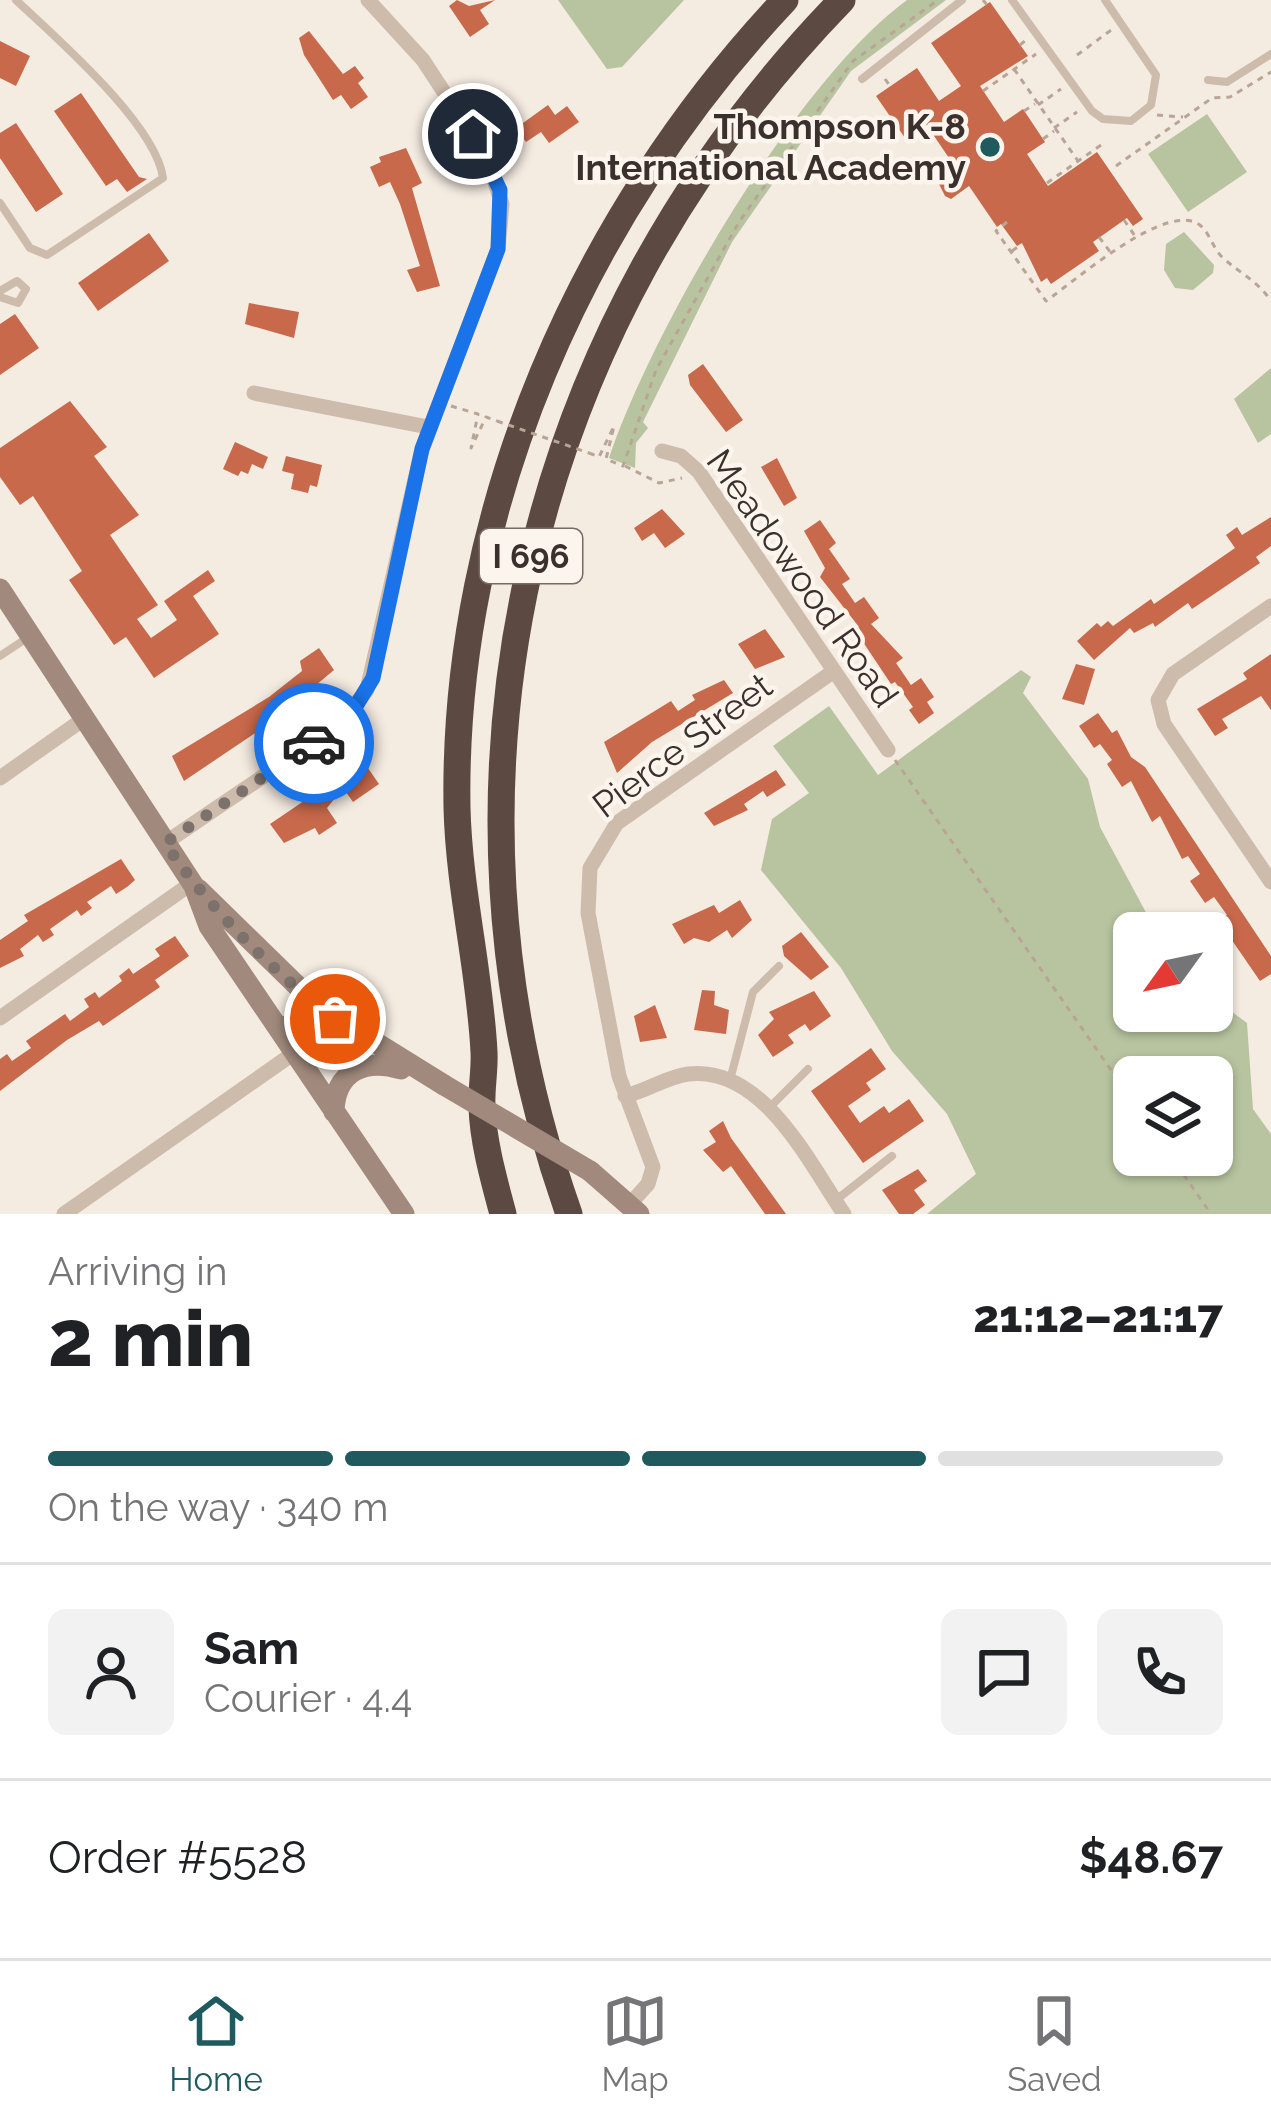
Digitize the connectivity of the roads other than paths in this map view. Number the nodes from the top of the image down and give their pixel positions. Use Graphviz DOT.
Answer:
graph roads {
  1 [pos="16,0"];
  2 [pos="368,0"];
  3 [pos="785,0"];
  4 [pos="842,0"];
  5 [pos="962,0"];
  6 [pos="1012,0"];
  7 [pos="1105,0"];
  8 [pos="1271,54"];
  9 [pos="862,79"];
  10 [pos="1208,80"];
  11 [pos="0,203"];
  12 [pos="254,393"];
  13 [pos="428,427"];
  14 [pos="662,452"];
  15 [pos="0,589"];
  16 [pos="1271,606"];
  17 [pos="31,635"];
  18 [pos="0,656"];
  19 [pos="834,671"];
  20 [pos="85,718"];
  21 [pos="888,750"];
  22 [pos="0,778"];
  23 [pos="165,843"];
  24 [pos="1269,874"];
  25 [pos="193,885"];
  26 [pos="779,966"];
  27 [pos="242,976"];
  28 [pos="0,1018"];
  29 [pos="335,1019"];
  30 [pos="294,1053"];
  31 [pos="808,1070"];
  32 [pos="730,1080"];
  33 [pos="440,1082"];
  34 [pos="625,1096"];
  35 [pos="767,1108"];
  36 [pos="334,1112"];
  37 [pos="892,1156"];
  38 [pos="840,1207"];
  39 [pos="635,1209"];
  40 [pos="64,1214"];
  41 [pos="404,1214"];
  42 [pos="502,1214"];
  43 [pos="569,1214"];
  1 -- 11 [label="lane"];
  2 -- 13 [label="street"];
  3 -- 42 [label="highway, I 696"];
  4 -- 43 [label="highway, I 696"];
  5 -- 9 [label="lane"];
  6 -- 7 [label="lane"];
  8 -- 10 [label="lane"];
  12 -- 13 [label="street"];
  13 -- 23 [label="street"];
  14 -- 19 [label="street, Meadowood Road"];
  15 -- 17 [label="main road"];
  16 -- 24 [label="street"];
  17 -- 18 [label="lane"];
  17 -- 20 [label="main road"];
  19 -- 21 [label="street, Meadowood Road"];
  19 -- 34 [label="street, Pierce Street"];
  20 -- 22 [label="street"];
  20 -- 23 [label="main road"];
  23 -- 25 [label="main road"];
  25 -- 27 [label="main road"];
  25 -- 28 [label="street"];
  25 -- 29 [label="main road"];
  26 -- 32 [label="lane"];
  27 -- 29 [label="main road"];
  27 -- 30 [label="main road"];
  29 -- 33 [label="main road"];
  30 -- 36 [label="main road"];
  30 -- 40 [label="street"];
  31 -- 35 [label="lane"];
  32 -- 34 [label="street"];
  32 -- 35 [label="street"];
  33 -- 36 [label="main road"];
  33 -- 39 [label="main road, bridge"];
  34 -- 39 [label="street, Pierce Street"];
  35 -- 38 [label="street"];
  36 -- 41 [label="main road"];
  37 -- 38 [label="lane"];
}
